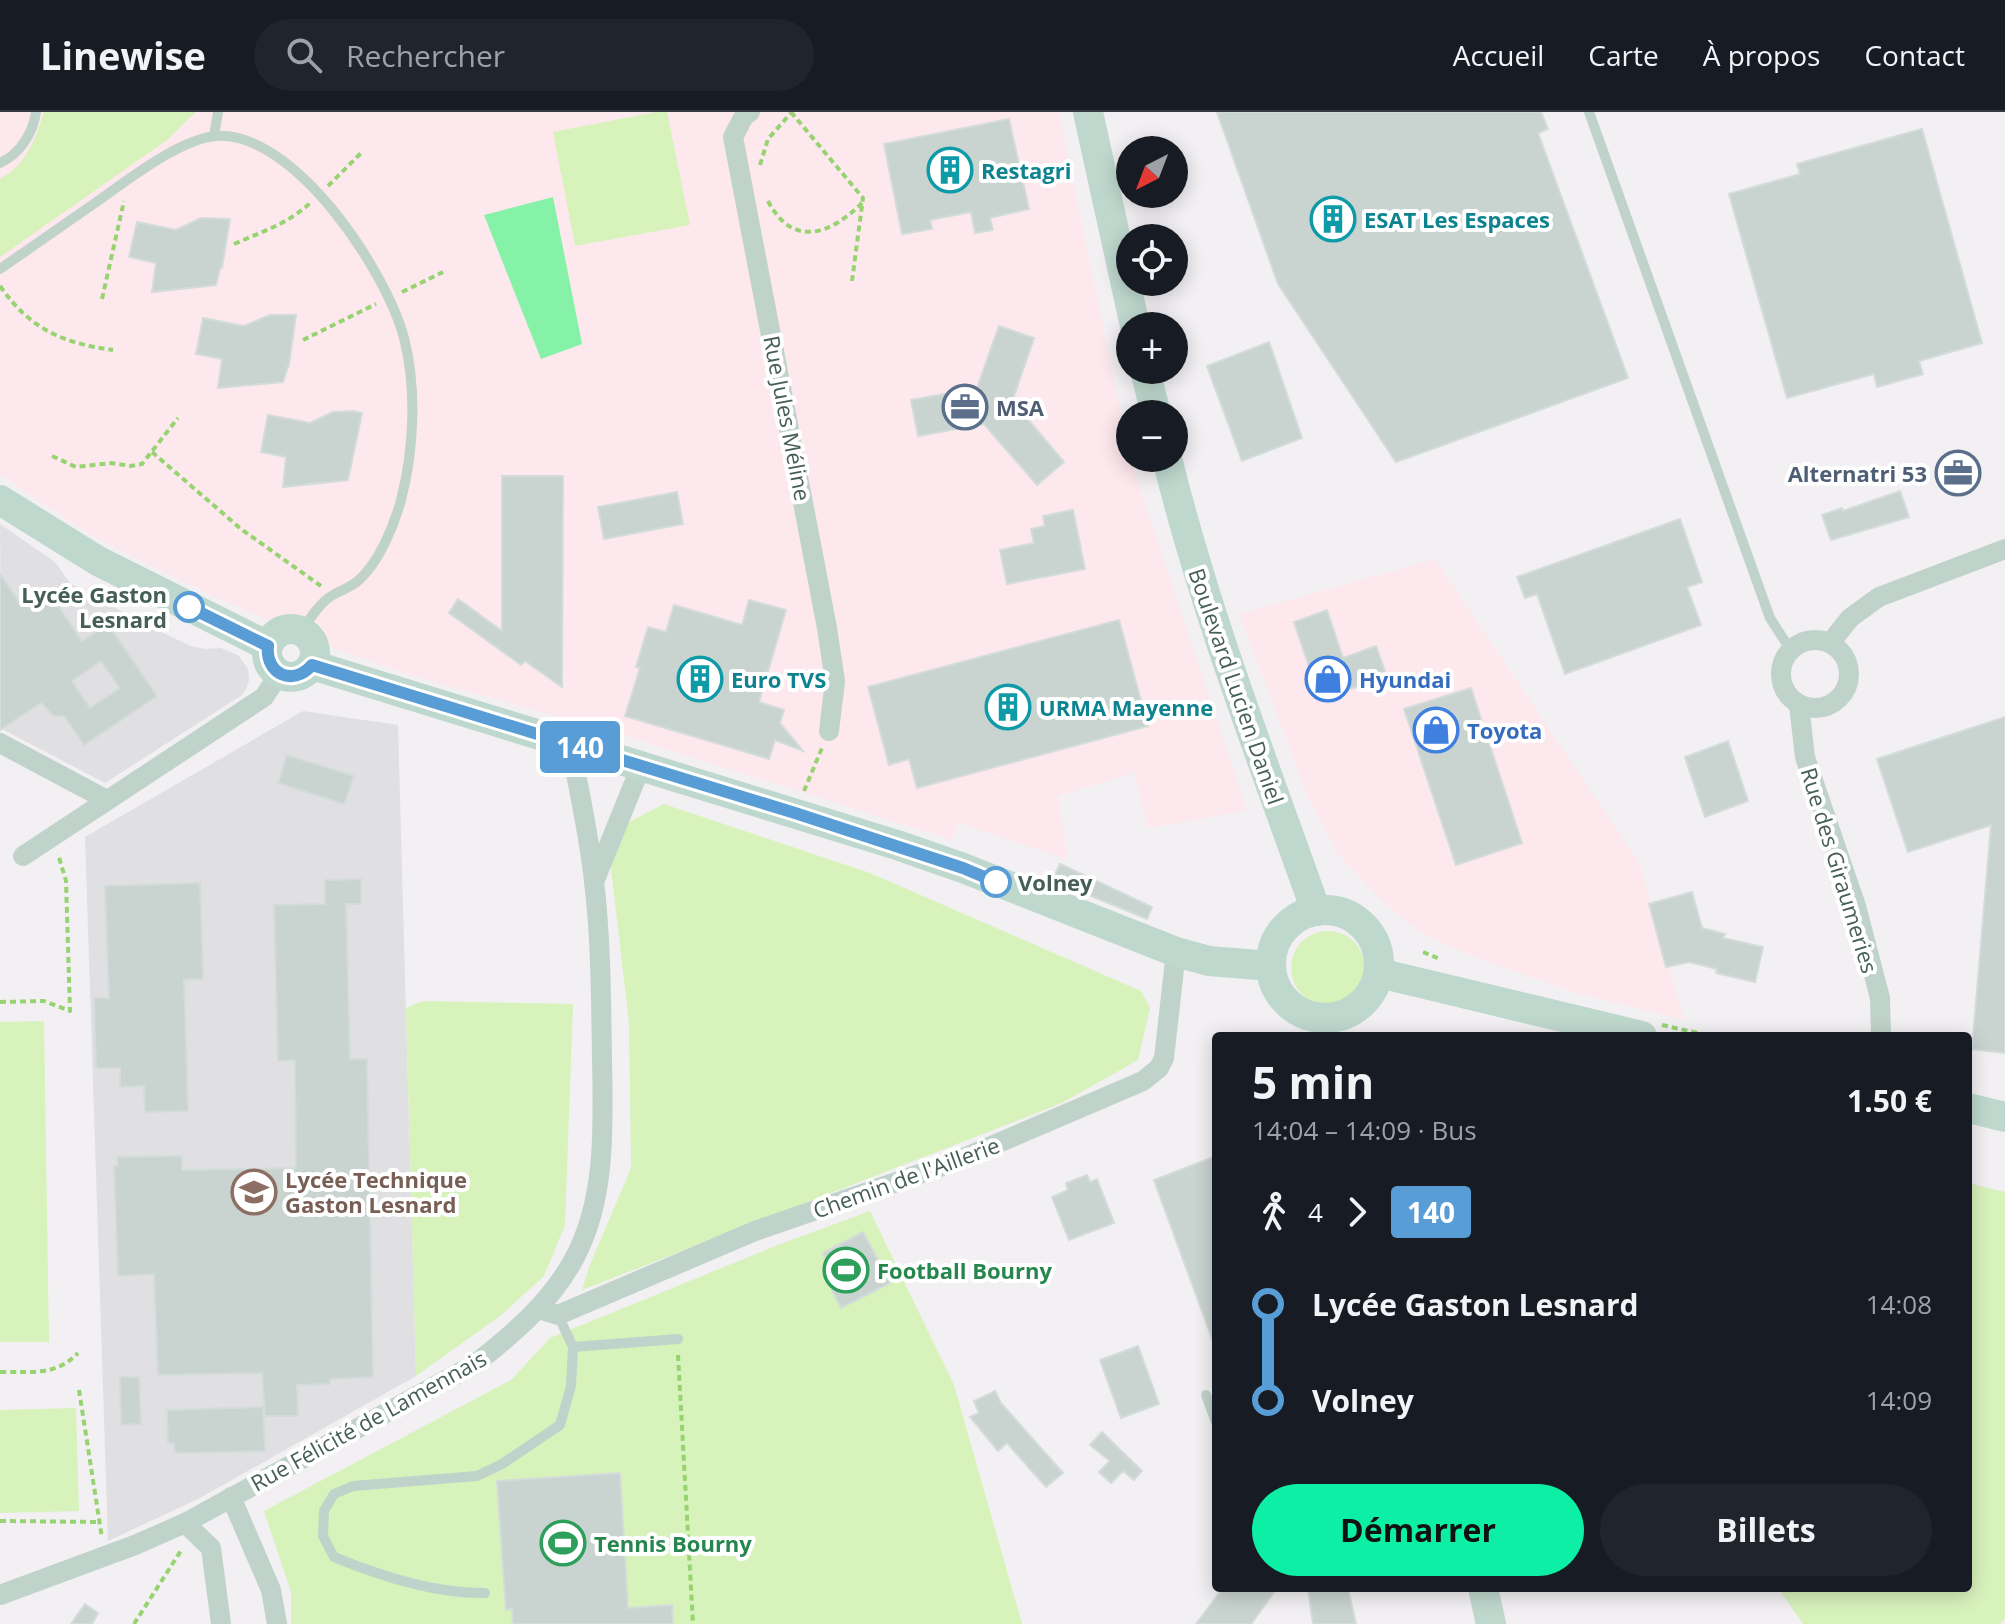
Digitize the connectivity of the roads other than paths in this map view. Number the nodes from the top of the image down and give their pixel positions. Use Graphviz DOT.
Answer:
graph roads {
  1 [pos="36,112"];
  2 [pos="218,112"];
  3 [pos="750,112"];
  4 [pos="1088,112"];
  5 [pos="1589,112"];
  6 [pos="214,136"];
  7 [pos="0,163"];
  8 [pos="0,269"];
  9 [pos="1132,312"];
  10 [pos="1170,472"];
  11 [pos="0,500"];
  12 [pos="2005,549"];
  13 [pos="301,632"];
  14 [pos="1831,642"];
  15 [pos="268,646"];
  16 [pos="1790,649"];
  17 [pos="312,665"];
  18 [pos="279,674"];
  19 [pos="1799,705"];
  20 [pos="829,731"];
  21 [pos="0,743"];
  22 [pos="570,744"];
  23 [pos="641,766"];
  24 [pos="107,800"];
  25 [pos="23,856"];
  26 [pos="594,882"];
  27 [pos="1316,911"];
  28 [pos="1176,952"];
  29 [pos="1271,966"];
  30 [pos="1379,973"];
  31 [pos="1364,1002"];
  32 [pos="1300,1011"];
  33 [pos="1318,1032"];
  34 [pos="1363,1032"];
  35 [pos="1625,1032"];
  36 [pos="1881,1032"];
  37 [pos="1972,1109"];
  38 [pos="2005,1117"];
  39 [pos="548,1312"];
  40 [pos="678,1339"];
  41 [pos="573,1347"];
  42 [pos="1206,1395"];
  43 [pos="1212,1411"];
  44 [pos="231,1497"];
  45 [pos="187,1531"];
  46 [pos="1484,1592"];
  47 [pos="485,1593"];
  48 [pos="0,1595"];
  49 [pos="221,1624"];
  50 [pos="277,1624"];
  51 [pos="1491,1624"];
  1 -- 7 [label="lane"];
  2 -- 6 [label="lane"];
  3 -- 20 [label="street, Rue Jules Méline"];
  4 -- 9 [label="main road"];
  5 -- 16 [label="lane"];
  6 -- 8 [label="lane"];
  6 -- 13 [label="lane"];
  10 -- 27 [label="main road, Boulevard Lucien Daniel"];
  11 -- 15 [label="main road"];
  12 -- 14 [label="street"];
  13 -- 15 [label="main road"];
  13 -- 17 [label="main road"];
  14 -- 16 [label="street"];
  14 -- 19 [label="street"];
  15 -- 18 [label="main road"];
  16 -- 19 [label="street, Rue des Giraumeries"];
  17 -- 18 [label="main road"];
  17 -- 22 [label="main road"];
  18 -- 24 [label="street"];
  19 -- 36 [label="street, Rue des Giraumeries"];
  21 -- 24 [label="street"];
  22 -- 23 [label="main road"];
  22 -- 26 [label="street, Rue Félicité de Lamennais"];
  23 -- 26 [label="street, Rue Félicité de Lamennais"];
  23 -- 28 [label="main road"];
  24 -- 25 [label="street"];
  26 -- 39 [label="street, Rue Félicité de Lamennais"];
  27 -- 29 [label="main road"];
  27 -- 30 [label="main road"];
  28 -- 29 [label="main road"];
  28 -- 39 [label="street, Chemin de l'Aillerie"];
  29 -- 32 [label="main road"];
  30 -- 31 [label="main road"];
  30 -- 35 [label="main road"];
  31 -- 32 [label="main road"];
  31 -- 34 [label="main road"];
  32 -- 33 [label="main road"];
  37 -- 38 [label="main road"];
  39 -- 41 [label="lane"];
  39 -- 44 [label="street, Rue Félicité de Lamennais"];
  40 -- 41 [label="lane"];
  41 -- 47 [label="lane"];
  42 -- 43 [label="lane"];
  44 -- 45 [label="street, Rue Félicité de Lamennais"];
  44 -- 50 [label="street"];
  45 -- 48 [label="street, Rue Félicité de Lamennais"];
  45 -- 49 [label="street"];
  46 -- 51 [label="main road"];
}
